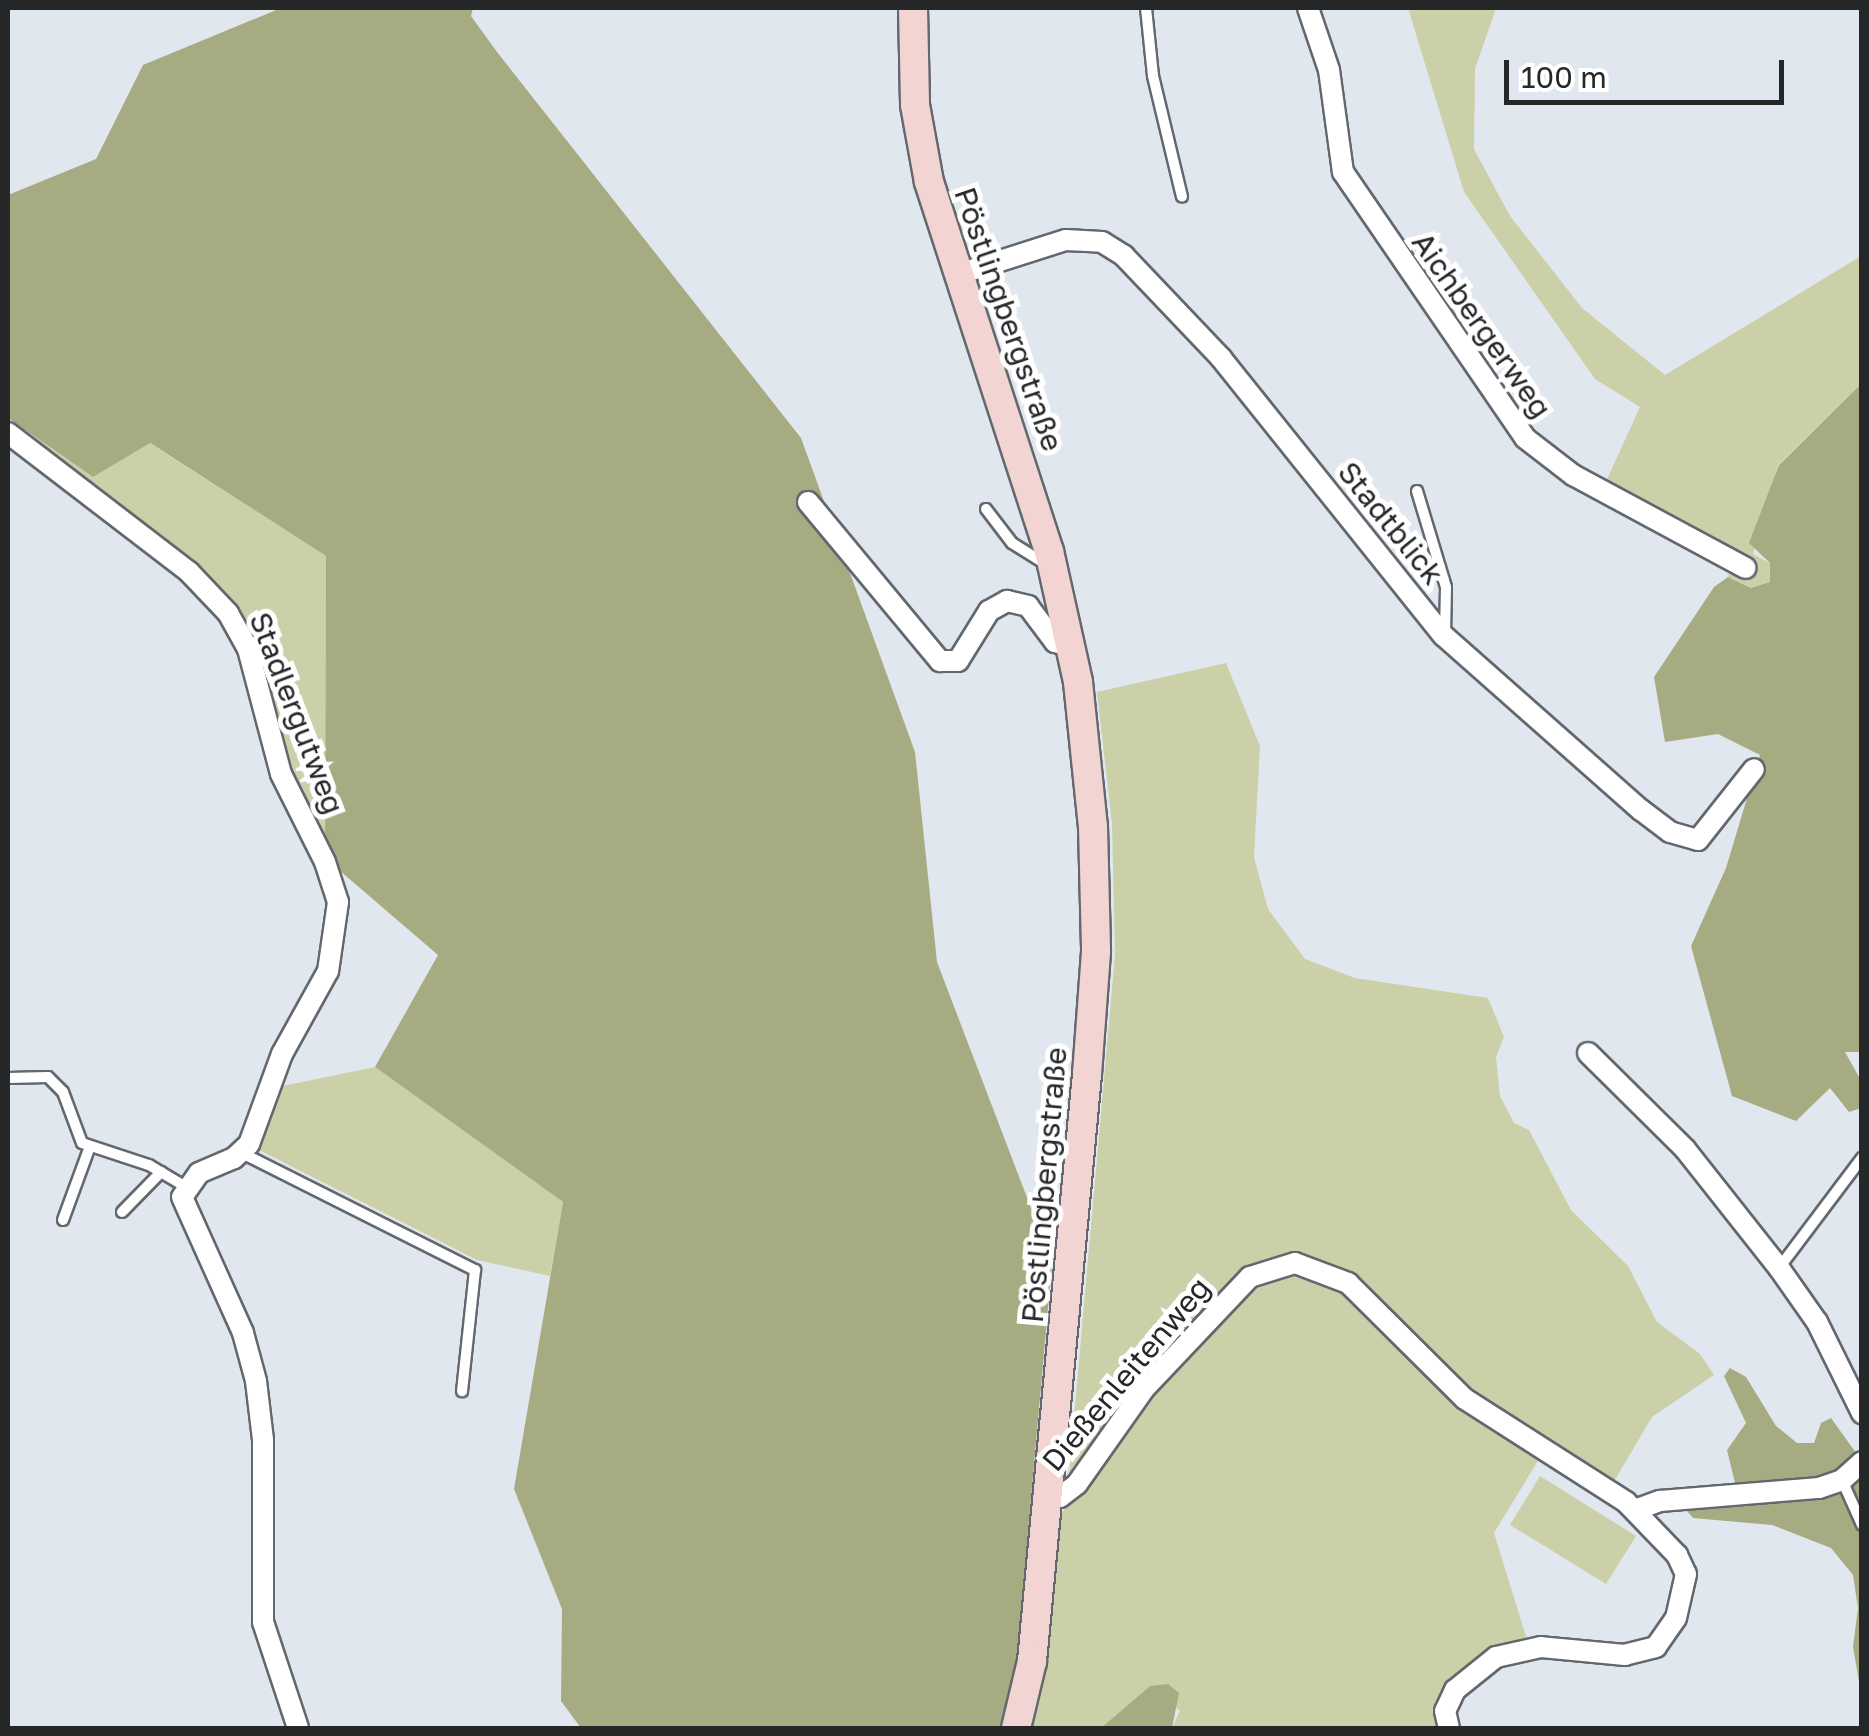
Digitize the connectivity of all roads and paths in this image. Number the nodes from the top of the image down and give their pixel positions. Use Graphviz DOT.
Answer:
graph roads {
  1 [pos="913,8"];
  2 [pos="1146,8"];
  3 [pos="1308,8"];
  4 [pos="1182,196"];
  5 [pos="961,273"];
  6 [pos="8,433"];
  7 [pos="1417,491"];
  8 [pos="808,502"];
  9 [pos="986,509"];
  10 [pos="1052,566"];
  11 [pos="1746,568"];
  12 [pos="1444,636"];
  13 [pos="1071,646"];
  14 [pos="1754,769"];
  15 [pos="1588,1053"];
  16 [pos="8,1078"];
  17 [pos="89,1149"];
  18 [pos="242,1153"];
  19 [pos="1862,1158"];
  20 [pos="161,1172"];
  21 [pos="186,1186"];
  22 [pos="122,1212"];
  23 [pos="63,1220"];
  24 [pos="1779,1268"];
  25 [pos="462,1391"];
  26 [pos="1862,1413"];
  27 [pos="1862,1462"];
  28 [pos="1842,1480"];
  29 [pos="1048,1496"];
  30 [pos="1635,1510"];
  31 [pos="1862,1525"];
  32 [pos="298,1728"];
  33 [pos="1016,1728"];
  34 [pos="1449,1728"];
  1 -- 5 [label="main road, Pöstlingbergstraße"];
  2 -- 4 [label="lane"];
  3 -- 11 [label="street, Aichbergerweg"];
  5 -- 10 [label="main road, Pöstlingbergstraße"];
  5 -- 12 [label="street, Stadtblick"];
  6 -- 18 [label="street, Stadlergutweg"];
  7 -- 12 [label="lane"];
  8 -- 13 [label="street"];
  9 -- 10 [label="lane"];
  10 -- 13 [label="main road, Pöstlingbergstraße"];
  12 -- 14 [label="street, Stadtblick"];
  13 -- 29 [label="main road, Pöstlingbergstraße"];
  15 -- 24 [label="street"];
  16 -- 17 [label="lane"];
  17 -- 20 [label="lane"];
  17 -- 23 [label="lane"];
  18 -- 21 [label="street"];
  18 -- 25 [label="lane"];
  19 -- 24 [label="lane"];
  20 -- 21 [label="lane"];
  20 -- 22 [label="lane"];
  21 -- 32 [label="street"];
  24 -- 26 [label="street"];
  27 -- 28 [label="street"];
  28 -- 30 [label="street"];
  28 -- 31 [label="lane"];
  29 -- 30 [label="street, Dießenleitenweg"];
  29 -- 33 [label="main road, Pöstlingbergstraße"];
  30 -- 34 [label="street, Dießenleitenweg"];
}
